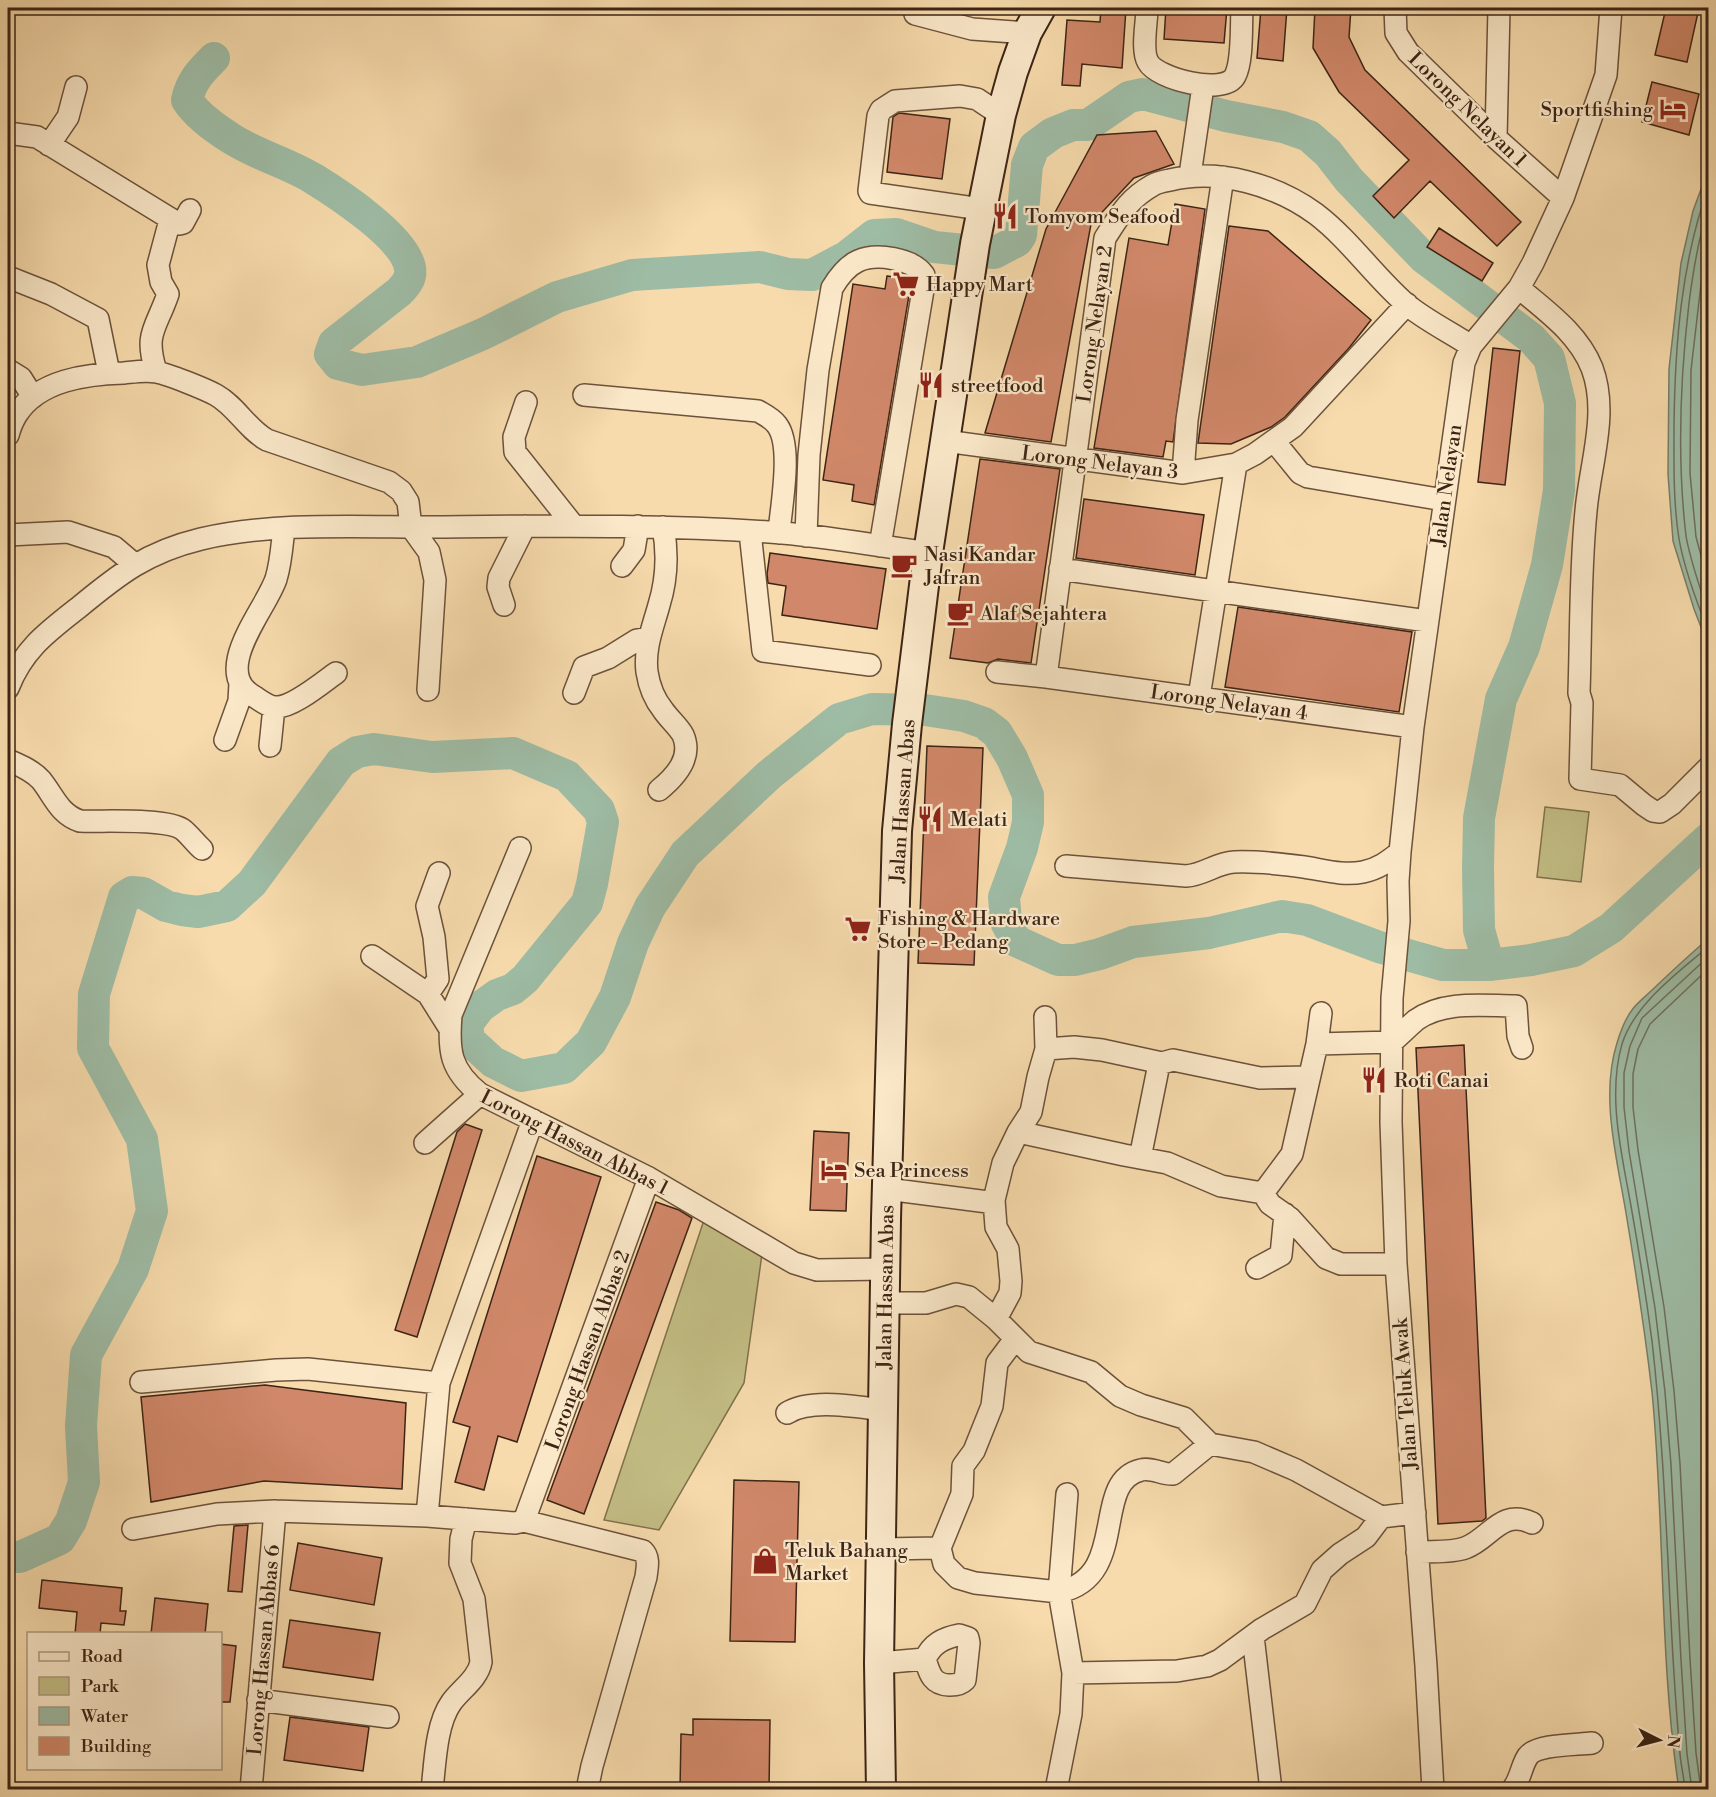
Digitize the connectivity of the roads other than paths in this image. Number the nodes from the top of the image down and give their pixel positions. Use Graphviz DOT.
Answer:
graph roads {
  1 [pos="1041,8"];
  2 [pos="1147,8"];
  3 [pos="1242,8"];
  4 [pos="1395,8"];
  5 [pos="1499,8"];
  6 [pos="1611,8"];
  7 [pos="915,14"];
  8 [pos="1027,33"];
  9 [pos="76,87"];
  10 [pos="1201,101"];
  11 [pos="1001,115"];
  12 [pos="8,133"];
  13 [pos="1496,138"];
  14 [pos="49,145"];
  15 [pos="1190,175"];
  16 [pos="1223,177"];
  17 [pos="1563,198"];
  18 [pos="981,208"];
  19 [pos="190,210"];
  20 [pos="170,220"];
  21 [pos="8,277"];
  22 [pos="1513,295"];
  23 [pos="1407,304"];
  24 [pos="1477,338"];
  25 [pos="8,370"];
  26 [pos="156,372"];
  27 [pos="109,373"];
  28 [pos="584,395"];
  29 [pos="33,397"];
  30 [pos="526,402"];
  31 [pos="8,435"];
  32 [pos="945,441"];
  33 [pos="1274,441"];
  34 [pos="1075,459"];
  35 [pos="1236,464"];
  36 [pos="1183,473"];
  37 [pos="1444,500"];
  38 [pos="573,525"];
  39 [pos="525,526"];
  40 [pos="638,526"];
  41 [pos="411,527"];
  42 [pos="663,527"];
  43 [pos="284,528"];
  44 [pos="750,532"];
  45 [pos="779,533"];
  46 [pos="8,535"];
  47 [pos="806,536"];
  48 [pos="880,546"];
  49 [pos="928,553"];
  50 [pos="134,564"];
  51 [pos="622,566"];
  52 [pos="1060,569"];
  53 [pos="1215,591"];
  54 [pos="504,605"];
  55 [pos="1427,621"];
  56 [pos="649,638"];
  57 [pos="870,665"];
  58 [pos="997,672"];
  59 [pos="336,673"];
  60 [pos="1046,677"];
  61 [pos="240,683"];
  62 [pos="8,688"];
  63 [pos="428,690"];
  64 [pos="574,693"];
  65 [pos="1199,698"];
  66 [pos="274,707"];
  67 [pos="1413,727"];
  68 [pos="225,740"];
  69 [pos="270,746"];
  70 [pos="8,760"];
  71 [pos="1708,768"];
  72 [pos="659,790"];
  73 [pos="520,848"];
  74 [pos="202,849"];
  75 [pos="1400,852"];
  76 [pos="1066,866"];
  77 [pos="439,873"];
  78 [pos="372,956"];
  79 [pos="428,994"];
  80 [pos="1392,998"];
  81 [pos="1321,1012"];
  82 [pos="1045,1017"];
  83 [pos="450,1029"];
  84 [pos="1392,1042"];
  85 [pos="1317,1044"];
  86 [pos="1522,1048"];
  87 [pos="1046,1049"];
  88 [pos="1162,1064"];
  89 [pos="1309,1077"];
  90 [pos="480,1094"];
  91 [pos="533,1119"];
  92 [pos="1018,1132"];
  93 [pos="425,1143"];
  94 [pos="1128,1162"];
  95 [pos="649,1178"];
  96 [pos="887,1189"];
  97 [pos="1263,1193"];
  98 [pos="994,1200"];
  99 [pos="1285,1214"];
  100 [pos="1396,1264"];
  101 [pos="1257,1268"];
  102 [pos="885,1269"];
  103 [pos="885,1303"];
  104 [pos="996,1319"];
  105 [pos="1015,1339"];
  106 [pos="141,1382"];
  107 [pos="439,1383"];
  108 [pos="884,1410"];
  109 [pos="787,1413"];
  110 [pos="1210,1444"];
  111 [pos="1067,1494"];
  112 [pos="275,1511"];
  113 [pos="1415,1513"];
  114 [pos="428,1516"];
  115 [pos="1381,1517"];
  116 [pos="466,1519"];
  117 [pos="524,1521"];
  118 [pos="1532,1523"];
  119 [pos="133,1529"];
  120 [pos="940,1548"];
  121 [pos="881,1549"];
  122 [pos="1417,1552"];
  123 [pos="1059,1592"];
  124 [pos="1253,1636"];
  125 [pos="925,1659"];
  126 [pos="879,1663"];
  127 [pos="1073,1673"];
  128 [pos="258,1700"];
  129 [pos="388,1717"];
  130 [pos="1592,1743"];
  131 [pos="251,1790"];
  132 [pos="432,1790"];
  133 [pos="587,1790"];
  134 [pos="881,1790"];
  135 [pos="1056,1790"];
  136 [pos="1271,1790"];
  137 [pos="1433,1790"];
  138 [pos="1512,1790"];
  1 -- 8 [label="main road, Jalan Hassan Abas"];
  2 -- 10 [label="street"];
  3 -- 10 [label="street"];
  4 -- 13 [label="street, Lorong Nelayan 1"];
  5 -- 13 [label="street"];
  6 -- 17 [label="street, Jalan Nelayan"];
  7 -- 8 [label="street"];
  8 -- 11 [label="main road, Jalan Hassan Abas"];
  9 -- 14 [label="street"];
  10 -- 15 [label="street"];
  11 -- 18 [label="main road, Jalan Hassan Abas"];
  11 -- 18 [label="street"];
  12 -- 14 [label="street"];
  13 -- 17 [label="street, Lorong Nelayan 1"];
  14 -- 20 [label="street"];
  15 -- 16 [label="street, Lorong Nelayan 2"];
  15 -- 34 [label="street, Lorong Nelayan 2"];
  16 -- 23 [label="street, Lorong Nelayan 2"];
  16 -- 36 [label="street"];
  17 -- 22 [label="street, Jalan Nelayan"];
  18 -- 32 [label="main road, Jalan Hassan Abas"];
  19 -- 20 [label="street"];
  20 -- 26 [label="street"];
  21 -- 27 [label="street"];
  22 -- 24 [label="street, Jalan Nelayan"];
  22 -- 71 [label="street"];
  23 -- 24 [label="street, Lorong Nelayan 2"];
  23 -- 33 [label="street, Lorong Nelayan 3"];
  24 -- 37 [label="street, Jalan Nelayan"];
  25 -- 29 [label="street"];
  26 -- 27 [label="street"];
  26 -- 41 [label="street"];
  27 -- 29 [label="street"];
  28 -- 45 [label="street"];
  29 -- 31 [label="street"];
  30 -- 38 [label="street"];
  32 -- 34 [label="street, Lorong Nelayan 3"];
  32 -- 49 [label="main road, Jalan Hassan Abas"];
  33 -- 35 [label="street, Lorong Nelayan 3"];
  33 -- 37 [label="street"];
  34 -- 36 [label="street, Lorong Nelayan 3"];
  34 -- 52 [label="street, Lorong Nelayan 2"];
  35 -- 36 [label="street, Lorong Nelayan 3"];
  35 -- 53 [label="street"];
  37 -- 55 [label="street, Jalan Nelayan"];
  38 -- 39 [label="street"];
  38 -- 40 [label="street"];
  39 -- 41 [label="street"];
  39 -- 54 [label="street"];
  40 -- 42 [label="street"];
  40 -- 51 [label="street"];
  41 -- 43 [label="street"];
  41 -- 63 [label="street"];
  42 -- 44 [label="street"];
  42 -- 56 [label="street"];
  43 -- 50 [label="street"];
  43 -- 61 [label="street"];
  44 -- 45 [label="street"];
  44 -- 57 [label="street"];
  45 -- 47 [label="street"];
  46 -- 50 [label="street"];
  47 -- 48 [label="street"];
  47 -- 48 [label="street"];
  48 -- 49 [label="street"];
  49 -- 96 [label="main road, Jalan Hassan Abas"];
  50 -- 62 [label="street"];
  52 -- 53 [label="street"];
  52 -- 60 [label="street, Lorong Nelayan 2"];
  53 -- 55 [label="street"];
  53 -- 65 [label="street"];
  55 -- 67 [label="street, Jalan Nelayan"];
  56 -- 64 [label="street"];
  56 -- 72 [label="street"];
  58 -- 60 [label="street, Lorong Nelayan 4"];
  59 -- 66 [label="street"];
  60 -- 65 [label="street, Lorong Nelayan 4"];
  61 -- 66 [label="street"];
  61 -- 68 [label="street"];
  65 -- 67 [label="street, Lorong Nelayan 4"];
  66 -- 69 [label="street"];
  67 -- 75 [label="street, Jalan Nelayan"];
  70 -- 74 [label="street"];
  73 -- 83 [label="street, Lorong Hassan Abbas 1"];
  75 -- 76 [label="street"];
  75 -- 80 [label="street, Jalan Nelayan"];
  77 -- 79 [label="street"];
  78 -- 79 [label="street"];
  79 -- 83 [label="street"];
  80 -- 84 [label="street, Jalan Teluk Awak"];
  81 -- 85 [label="street"];
  82 -- 87 [label="street"];
  83 -- 90 [label="street, Lorong Hassan Abbas 1"];
  84 -- 85 [label="street"];
  84 -- 86 [label="street"];
  84 -- 100 [label="street, Jalan Teluk Awak"];
  85 -- 89 [label="street"];
  87 -- 88 [label="street"];
  87 -- 92 [label="street"];
  88 -- 89 [label="street"];
  88 -- 94 [label="street"];
  89 -- 97 [label="street"];
  90 -- 91 [label="street, Lorong Hassan Abbas 1"];
  90 -- 93 [label="street"];
  91 -- 95 [label="street, Lorong Hassan Abbas 1"];
  91 -- 107 [label="street"];
  92 -- 94 [label="street"];
  92 -- 98 [label="street"];
  94 -- 97 [label="street"];
  95 -- 102 [label="street, Lorong Hassan Abbas 1"];
  95 -- 117 [label="street, Lorong Hassan Abbas 2"];
  96 -- 98 [label="street"];
  96 -- 102 [label="main road, Jalan Hassan Abas"];
  97 -- 99 [label="street"];
  98 -- 104 [label="street"];
  99 -- 100 [label="street"];
  99 -- 101 [label="street"];
  100 -- 113 [label="street, Jalan Teluk Awak"];
  102 -- 103 [label="main road, Jalan Hassan Abas"];
  103 -- 104 [label="street"];
  103 -- 108 [label="main road, Jalan Hassan Abas"];
  104 -- 105 [label="street"];
  105 -- 110 [label="street"];
  105 -- 120 [label="street"];
  106 -- 107 [label="street"];
  107 -- 114 [label="street"];
  108 -- 109 [label="street"];
  108 -- 121 [label="main road, Jalan Hassan Abas"];
  110 -- 115 [label="street"];
  110 -- 123 [label="street"];
  111 -- 123 [label="street"];
  112 -- 114 [label="street"];
  112 -- 119 [label="street"];
  112 -- 128 [label="street, Lorong Hassan Abbas 6"];
  113 -- 115 [label="street"];
  113 -- 122 [label="street, Jalan Teluk Awak"];
  114 -- 116 [label="street"];
  115 -- 124 [label="street"];
  116 -- 117 [label="street"];
  116 -- 132 [label="street"];
  117 -- 133 [label="street"];
  118 -- 122 [label="street"];
  120 -- 121 [label="street"];
  120 -- 123 [label="street"];
  121 -- 126 [label="main road, Jalan Hassan Abas"];
  122 -- 137 [label="street, Jalan Teluk Awak"];
  123 -- 127 [label="street"];
  124 -- 127 [label="street"];
  124 -- 136 [label="street"];
  125 -- 126 [label="street"];
  126 -- 134 [label="main road, Jalan Hassan Abas"];
  127 -- 135 [label="street"];
  128 -- 129 [label="street"];
  128 -- 131 [label="street, Lorong Hassan Abbas 6"];
  130 -- 138 [label="street"];
}
